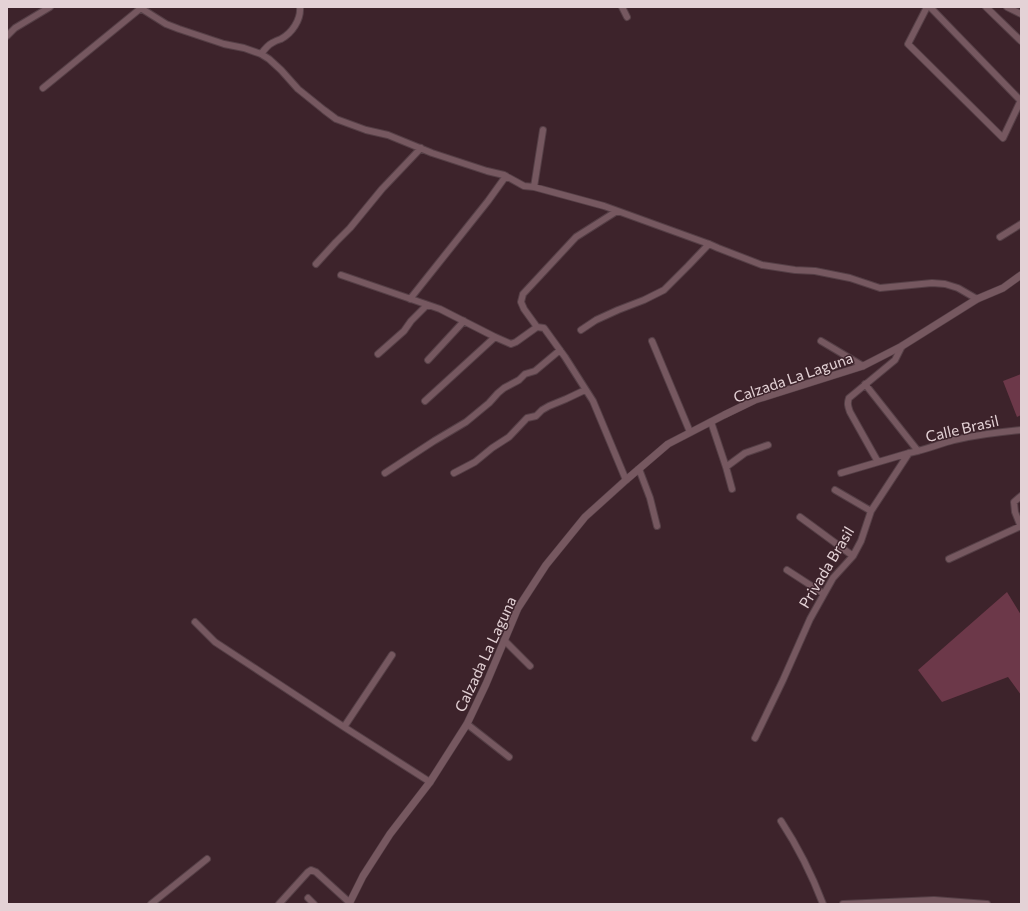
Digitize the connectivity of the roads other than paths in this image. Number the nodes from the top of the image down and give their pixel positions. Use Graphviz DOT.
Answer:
graph roads {
  1 [pos="50,7"];
  2 [pos="300,7"];
  3 [pos="622,7"];
  4 [pos="927,7"];
  5 [pos="930,7"];
  6 [pos="986,7"];
  7 [pos="1007,7"];
  8 [pos="140,8"];
  9 [pos="1021,14"];
  10 [pos="627,17"];
  11 [pos="7,36"];
  12 [pos="1021,41"];
  13 [pos="261,54"];
  14 [pos="43,88"];
  15 [pos="1021,101"];
  16 [pos="543,130"];
  17 [pos="421,148"];
  18 [pos="506,176"];
  19 [pos="534,187"];
  20 [pos="617,211"];
  21 [pos="1021,224"];
  22 [pos="1000,237"];
  23 [pos="709,244"];
  24 [pos="316,264"];
  25 [pos="341,275"];
  26 [pos="1021,276"];
  27 [pos="410,299"];
  28 [pos="977,299"];
  29 [pos="428,305"];
  30 [pos="464,321"];
  31 [pos="537,327"];
  32 [pos="581,330"];
  33 [pos="495,337"];
  34 [pos="652,341"];
  35 [pos="821,341"];
  36 [pos="902,346"];
  37 [pos="560,350"];
  38 [pos="378,354"];
  39 [pos="428,360"];
  40 [pos="863,366"];
  41 [pos="865,384"];
  42 [pos="586,390"];
  43 [pos="425,401"];
  44 [pos="711,422"];
  45 [pos="1021,430"];
  46 [pos="690,432"];
  47 [pos="768,445"];
  48 [pos="918,451"];
  49 [pos="909,453"];
  50 [pos="878,462"];
  51 [pos="726,467"];
  52 [pos="640,469"];
  53 [pos="385,473"];
  54 [pos="454,473"];
  55 [pos="841,473"];
  56 [pos="626,480"];
  57 [pos="732,489"];
  58 [pos="835,490"];
  59 [pos="1021,496"];
  60 [pos="871,511"];
  61 [pos="800,517"];
  62 [pos="657,526"];
  63 [pos="1021,526"];
  64 [pos="852,556"];
  65 [pos="949,559"];
  66 [pos="787,570"];
  67 [pos="824,594"];
  68 [pos="196,622"];
  69 [pos="504,640"];
  70 [pos="392,654"];
  71 [pos="530,666"];
  72 [pos="467,724"];
  73 [pos="344,727"];
  74 [pos="755,738"];
  75 [pos="509,757"];
  76 [pos="430,782"];
  77 [pos="781,821"];
  78 [pos="207,859"];
  79 [pos="308,898"];
  80 [pos="898,903"];
  81 [pos="152,904"];
  82 [pos="279,904"];
  83 [pos="314,904"];
  84 [pos="350,904"];
  85 [pos="823,904"];
  86 [pos="843,904"];
  87 [pos="987,904"];
  1 -- 11 [label="street"];
  2 -- 13 [label="street"];
  3 -- 10 [label="street"];
  4 -- 15 [label="street"];
  5 -- 15 [label="street"];
  6 -- 12 [label="street"];
  7 -- 9 [label="street"];
  8 -- 13 [label="street"];
  8 -- 14 [label="street"];
  13 -- 17 [label="street"];
  16 -- 19 [label="street"];
  17 -- 18 [label="street"];
  17 -- 24 [label="street"];
  18 -- 19 [label="street"];
  18 -- 27 [label="street"];
  19 -- 20 [label="street"];
  20 -- 23 [label="street"];
  20 -- 31 [label="street"];
  21 -- 22 [label="street"];
  23 -- 28 [label="street"];
  23 -- 32 [label="street"];
  25 -- 27 [label="street"];
  26 -- 28 [label="street, Calzada La Laguna"];
  27 -- 29 [label="street"];
  28 -- 36 [label="street, Calzada La Laguna"];
  29 -- 30 [label="street"];
  29 -- 38 [label="street"];
  30 -- 33 [label="street"];
  30 -- 39 [label="street"];
  31 -- 33 [label="street"];
  31 -- 37 [label="street"];
  33 -- 43 [label="street"];
  34 -- 46 [label="street"];
  35 -- 40 [label="street"];
  36 -- 40 [label="street, Calzada La Laguna"];
  36 -- 41 [label="street"];
  37 -- 42 [label="street"];
  37 -- 53 [label="street"];
  40 -- 44 [label="street, Calzada La Laguna"];
  41 -- 48 [label="street"];
  41 -- 50 [label="street"];
  42 -- 54 [label="street"];
  42 -- 56 [label="street"];
  44 -- 46 [label="street, Calzada La Laguna"];
  44 -- 51 [label="street"];
  45 -- 48 [label="street, Calle Brasil"];
  46 -- 52 [label="street, Calzada La Laguna"];
  47 -- 51 [label="street"];
  48 -- 49 [label="street, Calle Brasil"];
  49 -- 50 [label="street, Calle Brasil"];
  49 -- 60 [label="street, Privada Brasil"];
  50 -- 55 [label="street, Calle Brasil"];
  51 -- 57 [label="street"];
  52 -- 56 [label="street, Calzada La Laguna"];
  52 -- 62 [label="street"];
  56 -- 69 [label="street, Calzada La Laguna"];
  58 -- 60 [label="street"];
  59 -- 63 [label="street"];
  60 -- 64 [label="street, Privada Brasil"];
  61 -- 64 [label="street"];
  63 -- 65 [label="street"];
  64 -- 67 [label="street, Privada Brasil"];
  66 -- 67 [label="street"];
  67 -- 74 [label="street, Privada Brasil"];
  68 -- 73 [label="street"];
  69 -- 71 [label="street"];
  69 -- 72 [label="street, Calzada La Laguna"];
  70 -- 73 [label="street"];
  72 -- 75 [label="street"];
  72 -- 76 [label="street, Calzada La Laguna"];
  73 -- 76 [label="street"];
  76 -- 84 [label="street, Calzada La Laguna"];
  77 -- 85 [label="street"];
  78 -- 81 [label="street"];
  79 -- 83 [label="street"];
  80 -- 86 [label="street"];
  80 -- 87 [label="street"];
  82 -- 84 [label="street"];
}
